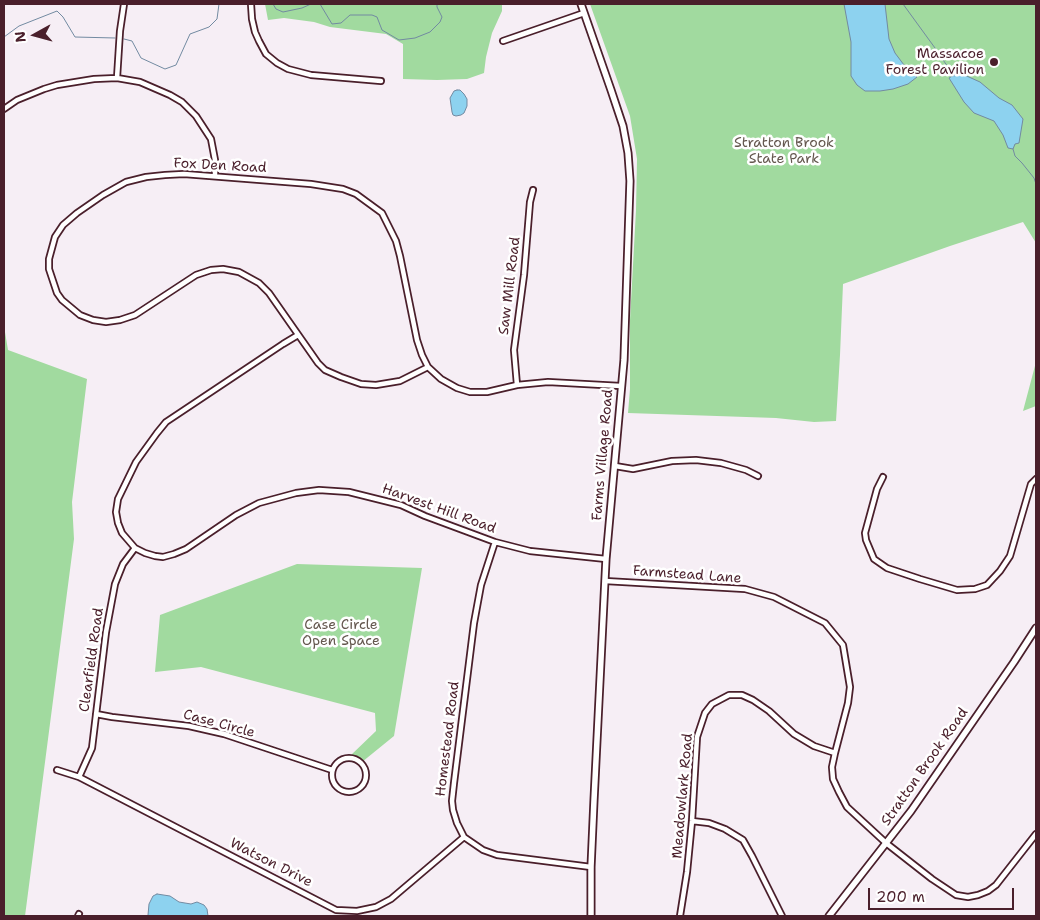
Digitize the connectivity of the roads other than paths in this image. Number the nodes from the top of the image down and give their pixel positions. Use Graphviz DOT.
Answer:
graph roads {
  1 [pos="124,4"];
  2 [pos="251,4"];
  3 [pos="581,4"];
  4 [pos="584,13"];
  5 [pos="503,41"];
  6 [pos="117,78"];
  7 [pos="381,81"];
  8 [pos="4,109"];
  9 [pos="215,176"];
  10 [pos="533,190"];
  11 [pos="298,335"];
  12 [pos="428,367"];
  13 [pos="518,385"];
  14 [pos="621,386"];
  15 [pos="615,466"];
  16 [pos="758,476"];
  17 [pos="883,477"];
  18 [pos="1036,479"];
  19 [pos="495,542"];
  20 [pos="135,548"];
  21 [pos="606,559"];
  22 [pos="605,581"];
  23 [pos="1036,628"];
  24 [pos="96,714"];
  25 [pos="835,753"];
  26 [pos="57,770"];
  27 [pos="332,770"];
  28 [pos="79,777"];
  29 [pos="692,821"];
  30 [pos="1036,834"];
  31 [pos="464,837"];
  32 [pos="886,843"];
  33 [pos="591,867"];
  34 [pos="591,916"];
  35 [pos="680,916"];
  36 [pos="782,916"];
  37 [pos="829,916"];
  1 -- 6 [label="street"];
  2 -- 7 [label="street"];
  3 -- 4 [label="main road, Farms Village Road"];
  4 -- 5 [label="street"];
  4 -- 14 [label="main road, Farms Village Road"];
  6 -- 8 [label="street"];
  6 -- 9 [label="street"];
  9 -- 11 [label="street, Fox Den Road"];
  9 -- 12 [label="street, Fox Den Road"];
  10 -- 13 [label="street, Saw Mill Road"];
  11 -- 12 [label="street, Fox Den Road"];
  11 -- 20 [label="street"];
  12 -- 13 [label="street, Fox Den Road"];
  13 -- 14 [label="street, Fox Den Road"];
  14 -- 15 [label="main road, Farms Village Road"];
  15 -- 16 [label="street"];
  15 -- 21 [label="main road, Farms Village Road"];
  17 -- 18 [label="street"];
  19 -- 20 [label="street, Harvest Hill Road"];
  19 -- 21 [label="street, Harvest Hill Road"];
  19 -- 31 [label="street, Homestead Road"];
  20 -- 24 [label="street, Clearfield Road"];
  21 -- 22 [label="main road, Farms Village Road"];
  22 -- 25 [label="street, Farmstead Lane"];
  22 -- 33 [label="main road, Farms Village Road"];
  23 -- 32 [label="main road, Stratton Brook Road"];
  24 -- 27 [label="street, Case Circle"];
  24 -- 28 [label="street, Clearfield Road"];
  25 -- 29 [label="street, Meadowlark Road"];
  25 -- 32 [label="street, Farmstead Lane"];
  26 -- 28 [label="street, Watson Drive"];
  27 -- 27 [label="street"];
  28 -- 31 [label="street, Watson Drive"];
  29 -- 35 [label="street, Meadowlark Road"];
  29 -- 36 [label="street"];
  30 -- 32 [label="street, Farmstead Lane"];
  31 -- 33 [label="street"];
  32 -- 37 [label="main road, Stratton Brook Road"];
  33 -- 34 [label="main road, Farms Village Road"];
}
